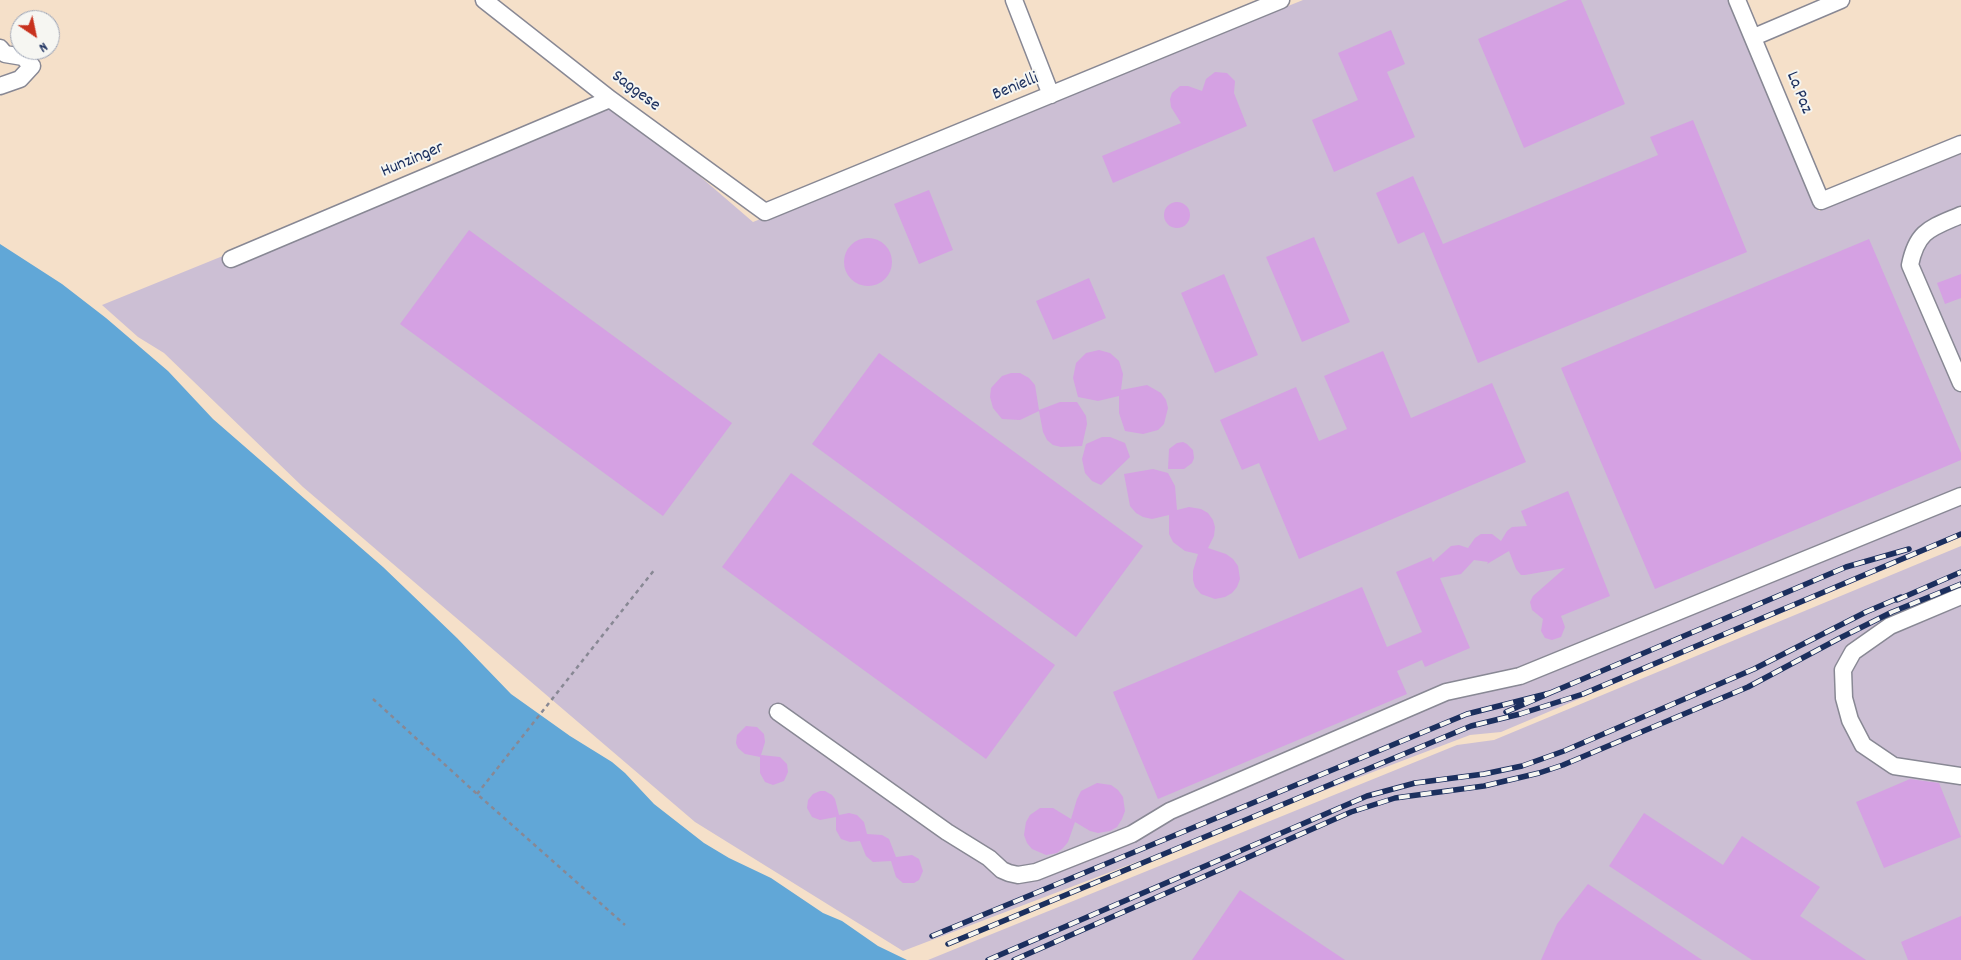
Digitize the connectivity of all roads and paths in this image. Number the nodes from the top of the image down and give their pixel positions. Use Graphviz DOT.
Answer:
graph roads {
  1 [pos="484,0"];
  2 [pos="1014,0"];
  3 [pos="1281,0"];
  4 [pos="1738,0"];
  5 [pos="1841,0"];
  6 [pos="1754,37"];
  7 [pos="0,48"];
  8 [pos="0,86"];
  9 [pos="1050,95"];
  10 [pos="610,99"];
  11 [pos="1961,144"];
  12 [pos="766,212"];
  13 [pos="1961,215"];
  14 [pos="231,259"];
  15 [pos="1961,383"];
  16 [pos="1961,496"];
  17 [pos="655,569"];
  18 [pos="1961,596"];
  19 [pos="373,699"];
  20 [pos="778,712"];
  21 [pos="1961,776"];
  22 [pos="477,794"];
  23 [pos="625,925"];
  1 -- 10 [label="street, Saggese"];
  2 -- 9 [label="street"];
  3 -- 9 [label="street, Benielli"];
  4 -- 6 [label="street, La Paz"];
  5 -- 6 [label="street"];
  6 -- 11 [label="street, La Paz"];
  7 -- 8 [label="street"];
  9 -- 12 [label="street, Benielli"];
  10 -- 12 [label="street, Saggese"];
  10 -- 14 [label="street, Hunzinger"];
  13 -- 15 [label="street"];
  16 -- 20 [label="street"];
  17 -- 22 [label="path"];
  18 -- 21 [label="street"];
  19 -- 22 [label="path"];
  22 -- 23 [label="path"];
}
